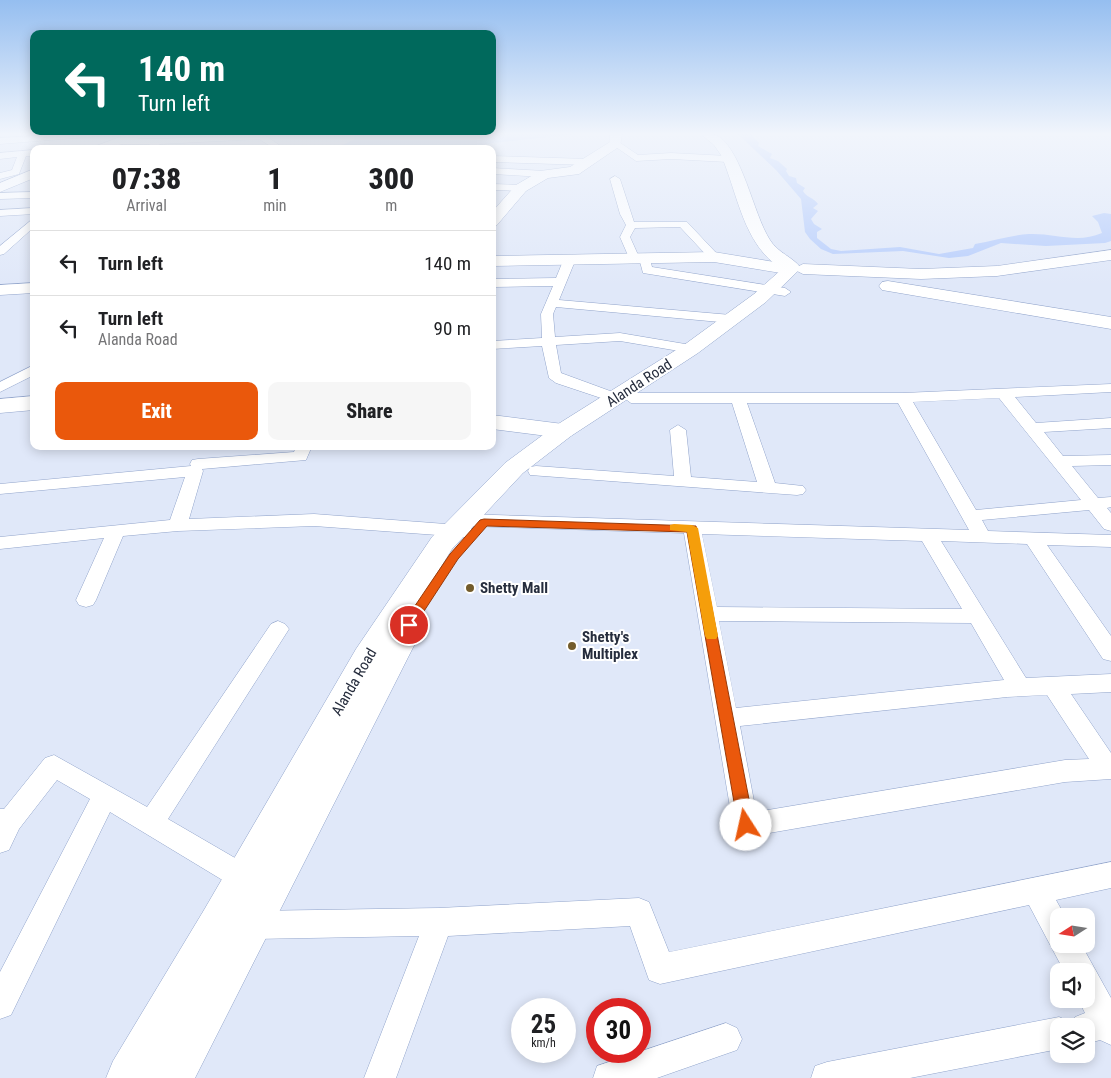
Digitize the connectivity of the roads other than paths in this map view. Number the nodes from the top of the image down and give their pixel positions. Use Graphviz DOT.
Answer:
graph roads {
  1 [pos="527,184"];
  2 [pos="617,184"];
  3 [pos="738,184"];
  4 [pos="496,186"];
  5 [pos="521,188"];
  6 [pos="30,195"];
  7 [pos="0,196"];
  8 [pos="30,212"];
  9 [pos="0,213"];
  10 [pos="496,217"];
  11 [pos="30,225"];
  12 [pos="631,225"];
  13 [pos="0,252"];
  14 [pos="1111,255"];
  15 [pos="640,257"];
  16 [pos="714,257"];
  17 [pos="570,260"];
  18 [pos="496,261"];
  19 [pos="1111,262"];
  20 [pos="790,276"];
  21 [pos="861,278"];
  22 [pos="560,282"];
  23 [pos="496,283"];
  24 [pos="30,288"];
  25 [pos="0,290"];
  26 [pos="552,303"];
  27 [pos="731,319"];
  28 [pos="1111,322"];
  29 [pos="549,342"];
  30 [pos="496,345"];
  31 [pos="691,349"];
  32 [pos="30,371"];
  33 [pos="0,388"];
  34 [pos="1111,388"];
  35 [pos="1004,394"];
  36 [pos="623,398"];
  37 [pos="903,398"];
  38 [pos="738,399"];
  39 [pos="30,403"];
  40 [pos="0,406"];
  41 [pos="496,423"];
  42 [pos="1111,423"];
  43 [pos="1032,428"];
  44 [pos="678,430"];
  45 [pos="560,439"];
  46 [pos="204,450"];
  47 [pos="302,450"];
  48 [pos="262,453"];
  49 [pos="1111,460"];
  50 [pos="1059,461"];
  51 [pos="196,467"];
  52 [pos="536,471"];
  53 [pos="683,482"];
  54 [pos="768,488"];
  55 [pos="0,489"];
  56 [pos="797,490"];
  57 [pos="1102,503"];
  58 [pos="970,516"];
  59 [pos="1111,525"];
  60 [pos="178,526"];
  61 [pos="469,526"];
  62 [pos="692,528"];
  63 [pos="116,532"];
  64 [pos="928,536"];
  65 [pos="982,537"];
  66 [pos="1032,539"];
  67 [pos="1111,541"];
  68 [pos="0,543"];
  69 [pos="86,600"];
  70 [pos="415,600"];
  71 [pos="707,614"];
  72 [pos="977,616"];
  73 [pos="278,629"];
  74 [pos="1111,653"];
  75 [pos="1111,683"];
  76 [pos="1053,685"];
  77 [pos="1020,687"];
  78 [pos="726,718"];
  79 [pos="1109,769"];
  80 [pos="105,795"];
  81 [pos="151,823"];
  82 [pos="3,827"];
  83 [pos="1111,875"];
  84 [pos="244,878"];
  85 [pos="1036,891"];
  86 [pos="1050,917"];
  87 [pos="438,922"];
  88 [pos="252,925"];
  89 [pos="0,1004"];
  90 [pos="1095,1008"];
  91 [pos="1102,1027"];
  92 [pos="1050,1035"];
  93 [pos="726,1039"];
  94 [pos="130,1078"];
  95 [pos="169,1078"];
  96 [pos="380,1078"];
  97 [pos="608,1078"];
  98 [pos="827,1078"];
  1 -- 5 [label="main road"];
  2 -- 12 [label="street"];
  3 -- 20 [label="main road"];
  4 -- 5 [label="street"];
  5 -- 10 [label="main road"];
  6 -- 7 [label="street"];
  8 -- 9 [label="street"];
  11 -- 13 [label="street"];
  12 -- 15 [label="street"];
  12 -- 16 [label="street"];
  14 -- 20 [label="main road"];
  15 -- 16 [label="main road"];
  15 -- 17 [label="main road"];
  15 -- 20 [label="street"];
  16 -- 20 [label="main road"];
  17 -- 18 [label="main road"];
  17 -- 22 [label="street"];
  19 -- 21 [label="main road"];
  20 -- 21 [label="main road"];
  20 -- 27 [label="main road, Alanda Road"];
  20 -- 36 [label="main road, Alanda Road"];
  21 -- 28 [label="main road"];
  22 -- 23 [label="street"];
  22 -- 26 [label="street"];
  24 -- 25 [label="main road"];
  26 -- 27 [label="street"];
  26 -- 29 [label="street"];
  27 -- 31 [label="main road, Alanda Road"];
  29 -- 30 [label="street"];
  29 -- 31 [label="street"];
  29 -- 36 [label="street"];
  31 -- 36 [label="main road, Alanda Road"];
  32 -- 33 [label="street"];
  34 -- 35 [label="street"];
  35 -- 37 [label="street"];
  35 -- 43 [label="street"];
  36 -- 38 [label="street"];
  36 -- 45 [label="main road, Alanda Road"];
  37 -- 38 [label="street"];
  37 -- 58 [label="street"];
  38 -- 54 [label="street"];
  39 -- 40 [label="main road"];
  41 -- 45 [label="main road"];
  42 -- 43 [label="street"];
  43 -- 50 [label="street"];
  44 -- 53 [label="street"];
  45 -- 52 [label="main road, Alanda Road"];
  45 -- 61 [label="main road, Alanda Road"];
  46 -- 51 [label="street"];
  47 -- 48 [label="street"];
  48 -- 51 [label="street"];
  49 -- 50 [label="street"];
  50 -- 57 [label="street"];
  51 -- 55 [label="street"];
  51 -- 60 [label="street"];
  52 -- 53 [label="street"];
  52 -- 61 [label="main road, Alanda Road"];
  53 -- 54 [label="street"];
  54 -- 56 [label="street"];
  57 -- 58 [label="street"];
  57 -- 59 [label="street"];
  58 -- 65 [label="street"];
  60 -- 61 [label="street"];
  60 -- 63 [label="street"];
  61 -- 62 [label="street"];
  61 -- 70 [label="main road, Alanda Road"];
  62 -- 64 [label="street"];
  62 -- 71 [label="street"];
  63 -- 68 [label="street"];
  63 -- 69 [label="street"];
  64 -- 65 [label="street"];
  64 -- 72 [label="street"];
  65 -- 66 [label="street"];
  66 -- 67 [label="street"];
  66 -- 74 [label="street"];
  70 -- 84 [label="main road, Alanda Road"];
  70 -- 88 [label="main road, Alanda Road"];
  71 -- 72 [label="street"];
  71 -- 78 [label="street"];
  72 -- 77 [label="street"];
  73 -- 81 [label="street"];
  75 -- 76 [label="street"];
  76 -- 77 [label="street"];
  76 -- 79 [label="street"];
  77 -- 78 [label="street"];
  78 -- 79 [label="street"];
  80 -- 81 [label="street"];
  80 -- 82 [label="street"];
  80 -- 89 [label="street"];
  81 -- 84 [label="street"];
  83 -- 85 [label="street"];
  84 -- 94 [label="main road, Alanda Road"];
  85 -- 86 [label="street"];
  85 -- 87 [label="street"];
  87 -- 88 [label="street"];
  87 -- 96 [label="street"];
  88 -- 95 [label="main road, Alanda Road"];
  90 -- 91 [label="street"];
  92 -- 98 [label="street"];
  93 -- 97 [label="street"];
}
